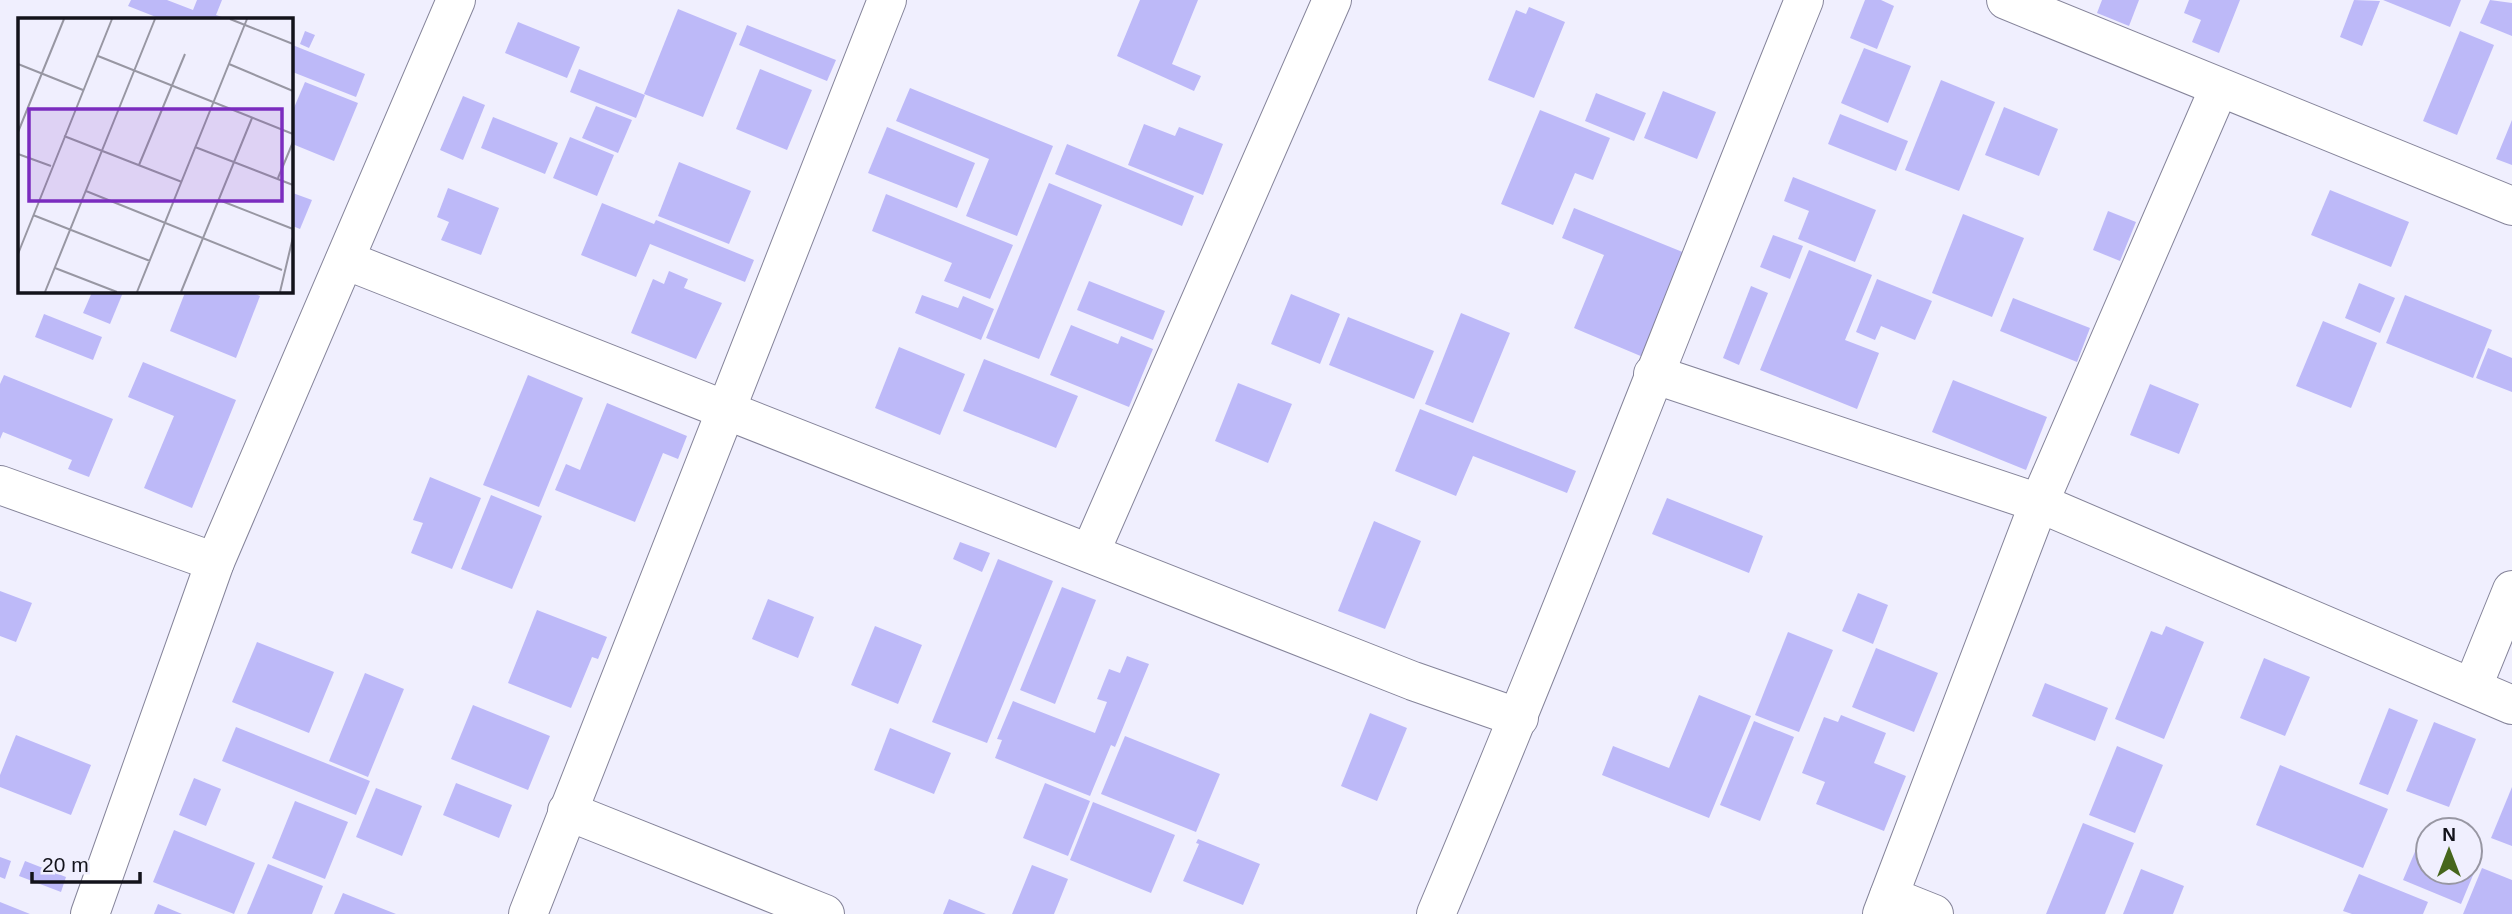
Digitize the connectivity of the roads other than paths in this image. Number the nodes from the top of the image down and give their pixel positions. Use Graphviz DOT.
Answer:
graph roads {
  1 [pos="456,0"];
  2 [pos="887,0"];
  3 [pos="1332,0"];
  4 [pos="1804,0"];
  5 [pos="2006,0"];
  6 [pos="2219,88"];
  7 [pos="2512,206"];
  8 [pos="345,260"];
  9 [pos="1653,374"];
  10 [pos="728,411"];
  11 [pos="0,485"];
  12 [pos="2039,503"];
  13 [pos="1090,553"];
  14 [pos="215,562"];
  15 [pos="2512,590"];
  16 [pos="2473,686"];
  17 [pos="2512,705"];
  18 [pos="1519,718"];
  19 [pos="568,811"];
  20 [pos="1886,905"];
  21 [pos="90,914"];
  22 [pos="528,914"];
  23 [pos="825,914"];
  24 [pos="1436,914"];
  25 [pos="1934,914"];
  1 -- 8 [label="street"];
  2 -- 10 [label="street"];
  3 -- 13 [label="street"];
  4 -- 9 [label="street"];
  5 -- 6 [label="street"];
  6 -- 7 [label="street"];
  6 -- 12 [label="street"];
  8 -- 10 [label="street"];
  8 -- 14 [label="street"];
  9 -- 12 [label="street"];
  9 -- 18 [label="street"];
  10 -- 13 [label="street"];
  10 -- 19 [label="street"];
  11 -- 14 [label="street"];
  12 -- 16 [label="street"];
  12 -- 20 [label="street"];
  13 -- 18 [label="street"];
  14 -- 21 [label="street"];
  15 -- 16 [label="street"];
  16 -- 17 [label="street"];
  18 -- 24 [label="street"];
  19 -- 22 [label="street"];
  19 -- 23 [label="street"];
  20 -- 25 [label="street"];
}
